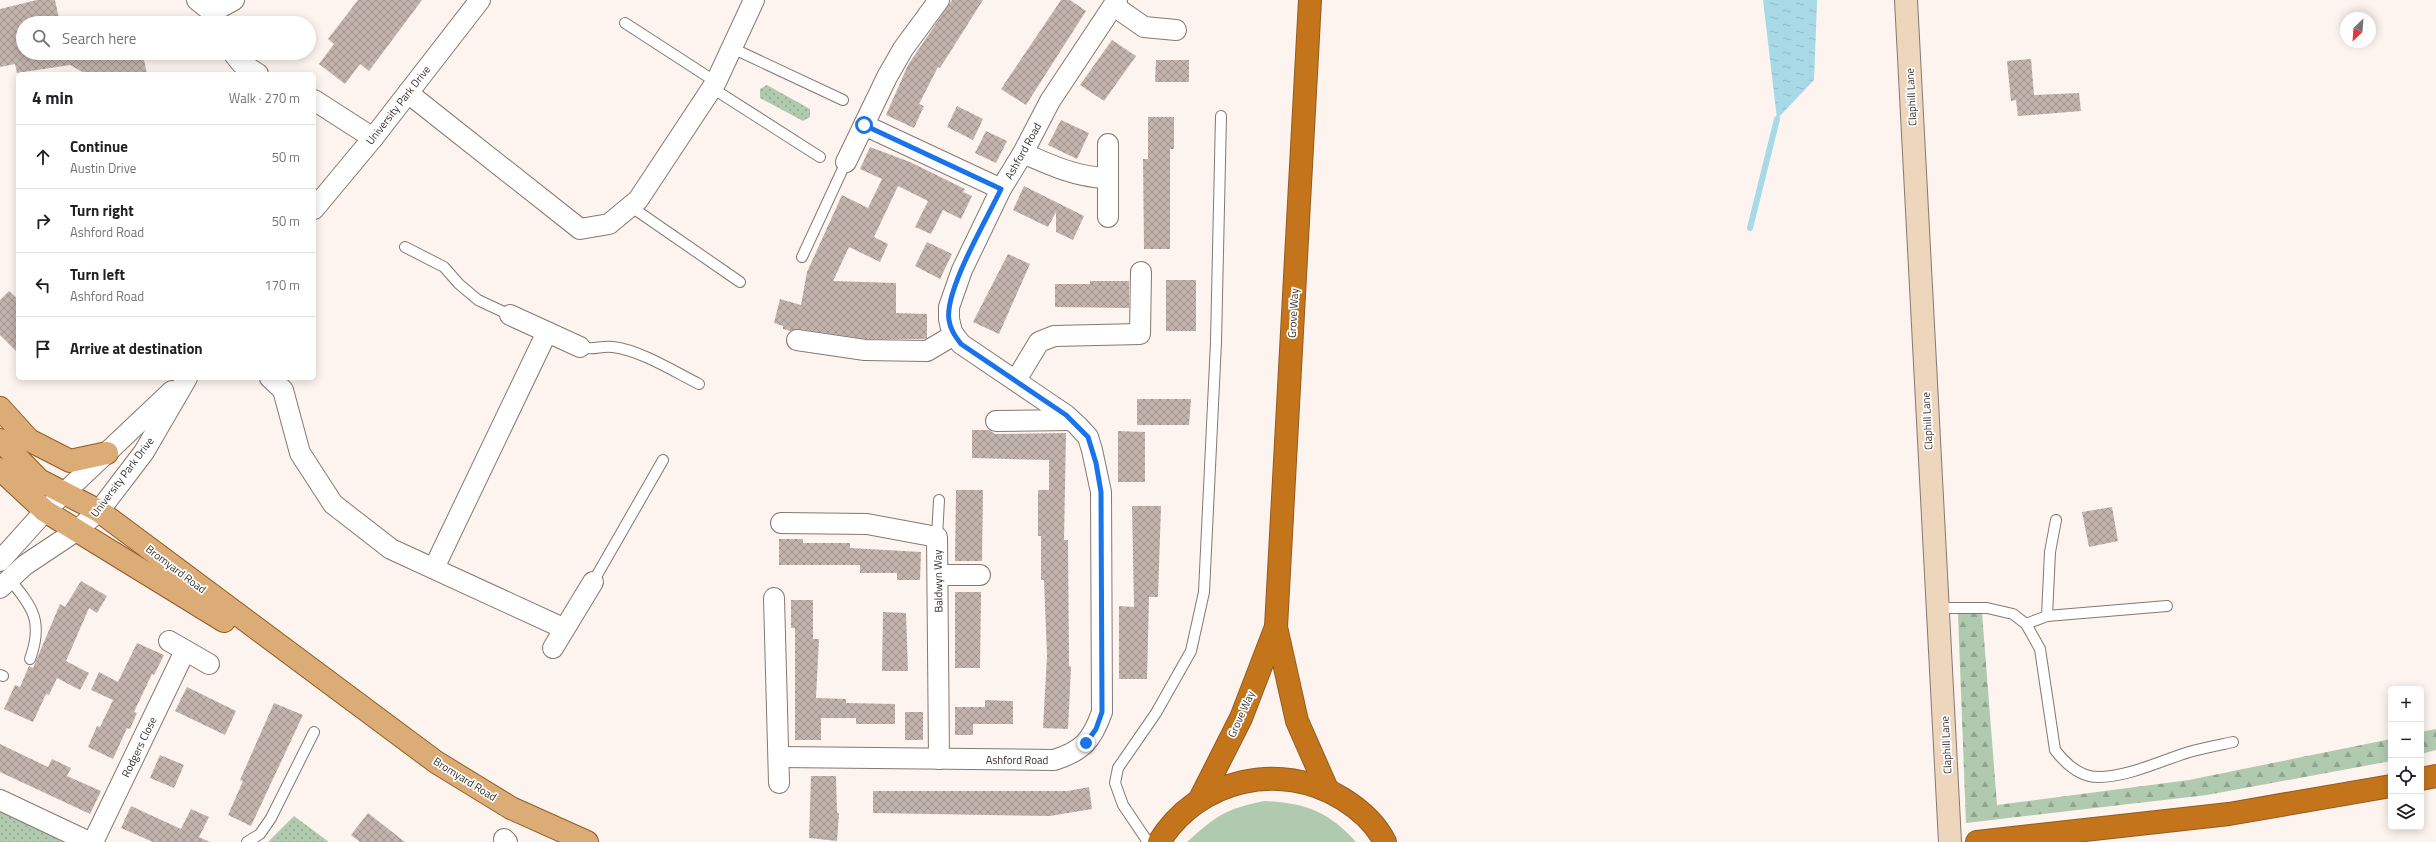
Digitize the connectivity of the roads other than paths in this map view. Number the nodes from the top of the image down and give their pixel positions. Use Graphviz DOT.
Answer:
graph roads {
  1 [pos="234,0"];
  2 [pos="480,0"];
  3 [pos="754,0"];
  4 [pos="940,0"];
  5 [pos="1310,0"];
  6 [pos="1906,0"];
  7 [pos="1115,3"];
  8 [pos="209,12"];
  9 [pos="625,23"];
  10 [pos="1176,30"];
  11 [pos="732,48"];
  12 [pos="238,60"];
  13 [pos="255,72"];
  14 [pos="714,85"];
  15 [pos="408,93"];
  16 [pos="844,100"];
  17 [pos="316,101"];
  18 [pos="1221,116"];
  19 [pos="864,125"];
  20 [pos="373,138"];
  21 [pos="1108,144"];
  22 [pos="1023,153"];
  23 [pos="820,157"];
  24 [pos="846,162"];
  25 [pos="1106,178"];
  26 [pos="1001,189"];
  27 [pos="630,206"];
  28 [pos="316,207"];
  29 [pos="1108,217"];
  30 [pos="405,247"];
  31 [pos="802,256"];
  32 [pos="1140,272"];
  33 [pos="740,282"];
  34 [pos="510,315"];
  35 [pos="547,332"];
  36 [pos="954,335"];
  37 [pos="797,340"];
  38 [pos="580,347"];
  39 [pos="184,380"];
  40 [pos="185,380"];
  41 [pos="272,380"];
  42 [pos="1016,380"];
  43 [pos="699,384"];
  44 [pos="0,408"];
  45 [pos="1072,420"];
  46 [pos="996,421"];
  47 [pos="0,440"];
  48 [pos="107,453"];
  49 [pos="663,460"];
  50 [pos="0,469"];
  51 [pos="65,494"];
  52 [pos="939,500"];
  53 [pos="45,511"];
  54 [pos="99,511"];
  55 [pos="2056,520"];
  56 [pos="781,523"];
  57 [pos="76,532"];
  58 [pos="937,536"];
  59 [pos="0,561"];
  60 [pos="434,568"];
  61 [pos="939,574"];
  62 [pos="980,575"];
  63 [pos="593,582"];
  64 [pos="5,584"];
  65 [pos="774,598"];
  66 [pos="2167,606"];
  67 [pos="1938,608"];
  68 [pos="2047,616"];
  69 [pos="2026,624"];
  70 [pos="1276,627"];
  71 [pos="563,628"];
  72 [pos="553,648"];
  73 [pos="30,659"];
  74 [pos="209,664"];
  75 [pos="352,701"];
  76 [pos="314,732"];
  77 [pos="2233,742"];
  78 [pos="779,757"];
  79 [pos="939,759"];
  80 [pos="2436,776"];
  81 [pos="2424,778"];
  82 [pos="779,783"];
  83 [pos="2388,787"];
  84 [pos="1326,789"];
  85 [pos="1200,799"];
  86 [pos="0,800"];
  87 [pos="1388,839"];
  88 [pos="582,841"];
  89 [pos="89,842"];
  90 [pos="93,842"];
  91 [pos="247,842"];
  92 [pos="1148,842"];
  93 [pos="1159,842"];
  94 [pos="1950,842"];
  95 [pos="1977,842"];
  1 -- 8 [label="street"];
  2 -- 15 [label="street, University Park Drive"];
  3 -- 11 [label="street"];
  4 -- 19 [label="street"];
  5 -- 70 [label="highway, Grove Way"];
  6 -- 67 [label="street, Claphill Lane"];
  7 -- 10 [label="street"];
  7 -- 22 [label="street, Ashford Road"];
  9 -- 14 [label="lane"];
  11 -- 14 [label="street"];
  11 -- 16 [label="lane"];
  12 -- 13 [label="street"];
  14 -- 23 [label="lane"];
  14 -- 27 [label="street"];
  15 -- 20 [label="street, University Park Drive"];
  15 -- 27 [label="street"];
  17 -- 20 [label="street"];
  18 -- 92 [label="lane"];
  19 -- 24 [label="street"];
  19 -- 26 [label="street"];
  20 -- 28 [label="street, University Park Drive"];
  21 -- 25 [label="street"];
  22 -- 25 [label="street"];
  22 -- 26 [label="street, Ashford Road"];
  24 -- 31 [label="lane"];
  25 -- 29 [label="street"];
  26 -- 36 [label="street, Ashford Road"];
  27 -- 33 [label="lane"];
  30 -- 34 [label="lane"];
  32 -- 42 [label="street"];
  34 -- 35 [label="street"];
  35 -- 38 [label="street"];
  35 -- 60 [label="street"];
  36 -- 37 [label="street"];
  36 -- 42 [label="street, Ashford Road"];
  38 -- 43 [label="lane"];
  39 -- 48 [label="street"];
  40 -- 54 [label="street, University Park Drive"];
  41 -- 60 [label="street"];
  42 -- 45 [label="street, Ashford Road"];
  44 -- 48 [label="main road"];
  45 -- 46 [label="street"];
  45 -- 79 [label="street, Ashford Road"];
  47 -- 51 [label="main road, Bromyard Road"];
  48 -- 51 [label="street"];
  49 -- 63 [label="lane"];
  50 -- 53 [label="main road, Bromyard Road"];
  51 -- 53 [label="street"];
  51 -- 54 [label="main road, Bromyard Road"];
  52 -- 58 [label="lane"];
  53 -- 57 [label="main road, Bromyard Road"];
  53 -- 59 [label="street"];
  54 -- 57 [label="street, University Park Drive"];
  54 -- 75 [label="main road, Bromyard Road"];
  55 -- 68 [label="lane"];
  56 -- 58 [label="street, Baldwyn Way"];
  57 -- 64 [label="street, University Park Drive"];
  57 -- 75 [label="main road, Bromyard Road"];
  58 -- 61 [label="street, Baldwyn Way"];
  60 -- 71 [label="street"];
  61 -- 62 [label="street"];
  61 -- 79 [label="street, Baldwyn Way"];
  63 -- 71 [label="street"];
  64 -- 73 [label="lane"];
  65 -- 78 [label="street"];
  66 -- 68 [label="lane"];
  67 -- 69 [label="lane"];
  67 -- 94 [label="street, Claphill Lane"];
  68 -- 69 [label="lane"];
  69 -- 77 [label="lane"];
  70 -- 84 [label="highway, Grove Way"];
  70 -- 85 [label="highway, Grove Way"];
  71 -- 72 [label="street"];
  74 -- 90 [label="street, Rodgers Close"];
  75 -- 88 [label="main road, Bromyard Road"];
  76 -- 91 [label="lane"];
  78 -- 79 [label="street, Ashford Road"];
  78 -- 82 [label="street"];
  80 -- 81 [label="highway"];
  83 -- 95 [label="highway"];
  84 -- 85 [label="highway"];
  84 -- 87 [label="highway"];
  85 -- 93 [label="highway"];
  86 -- 89 [label="street"];
}
